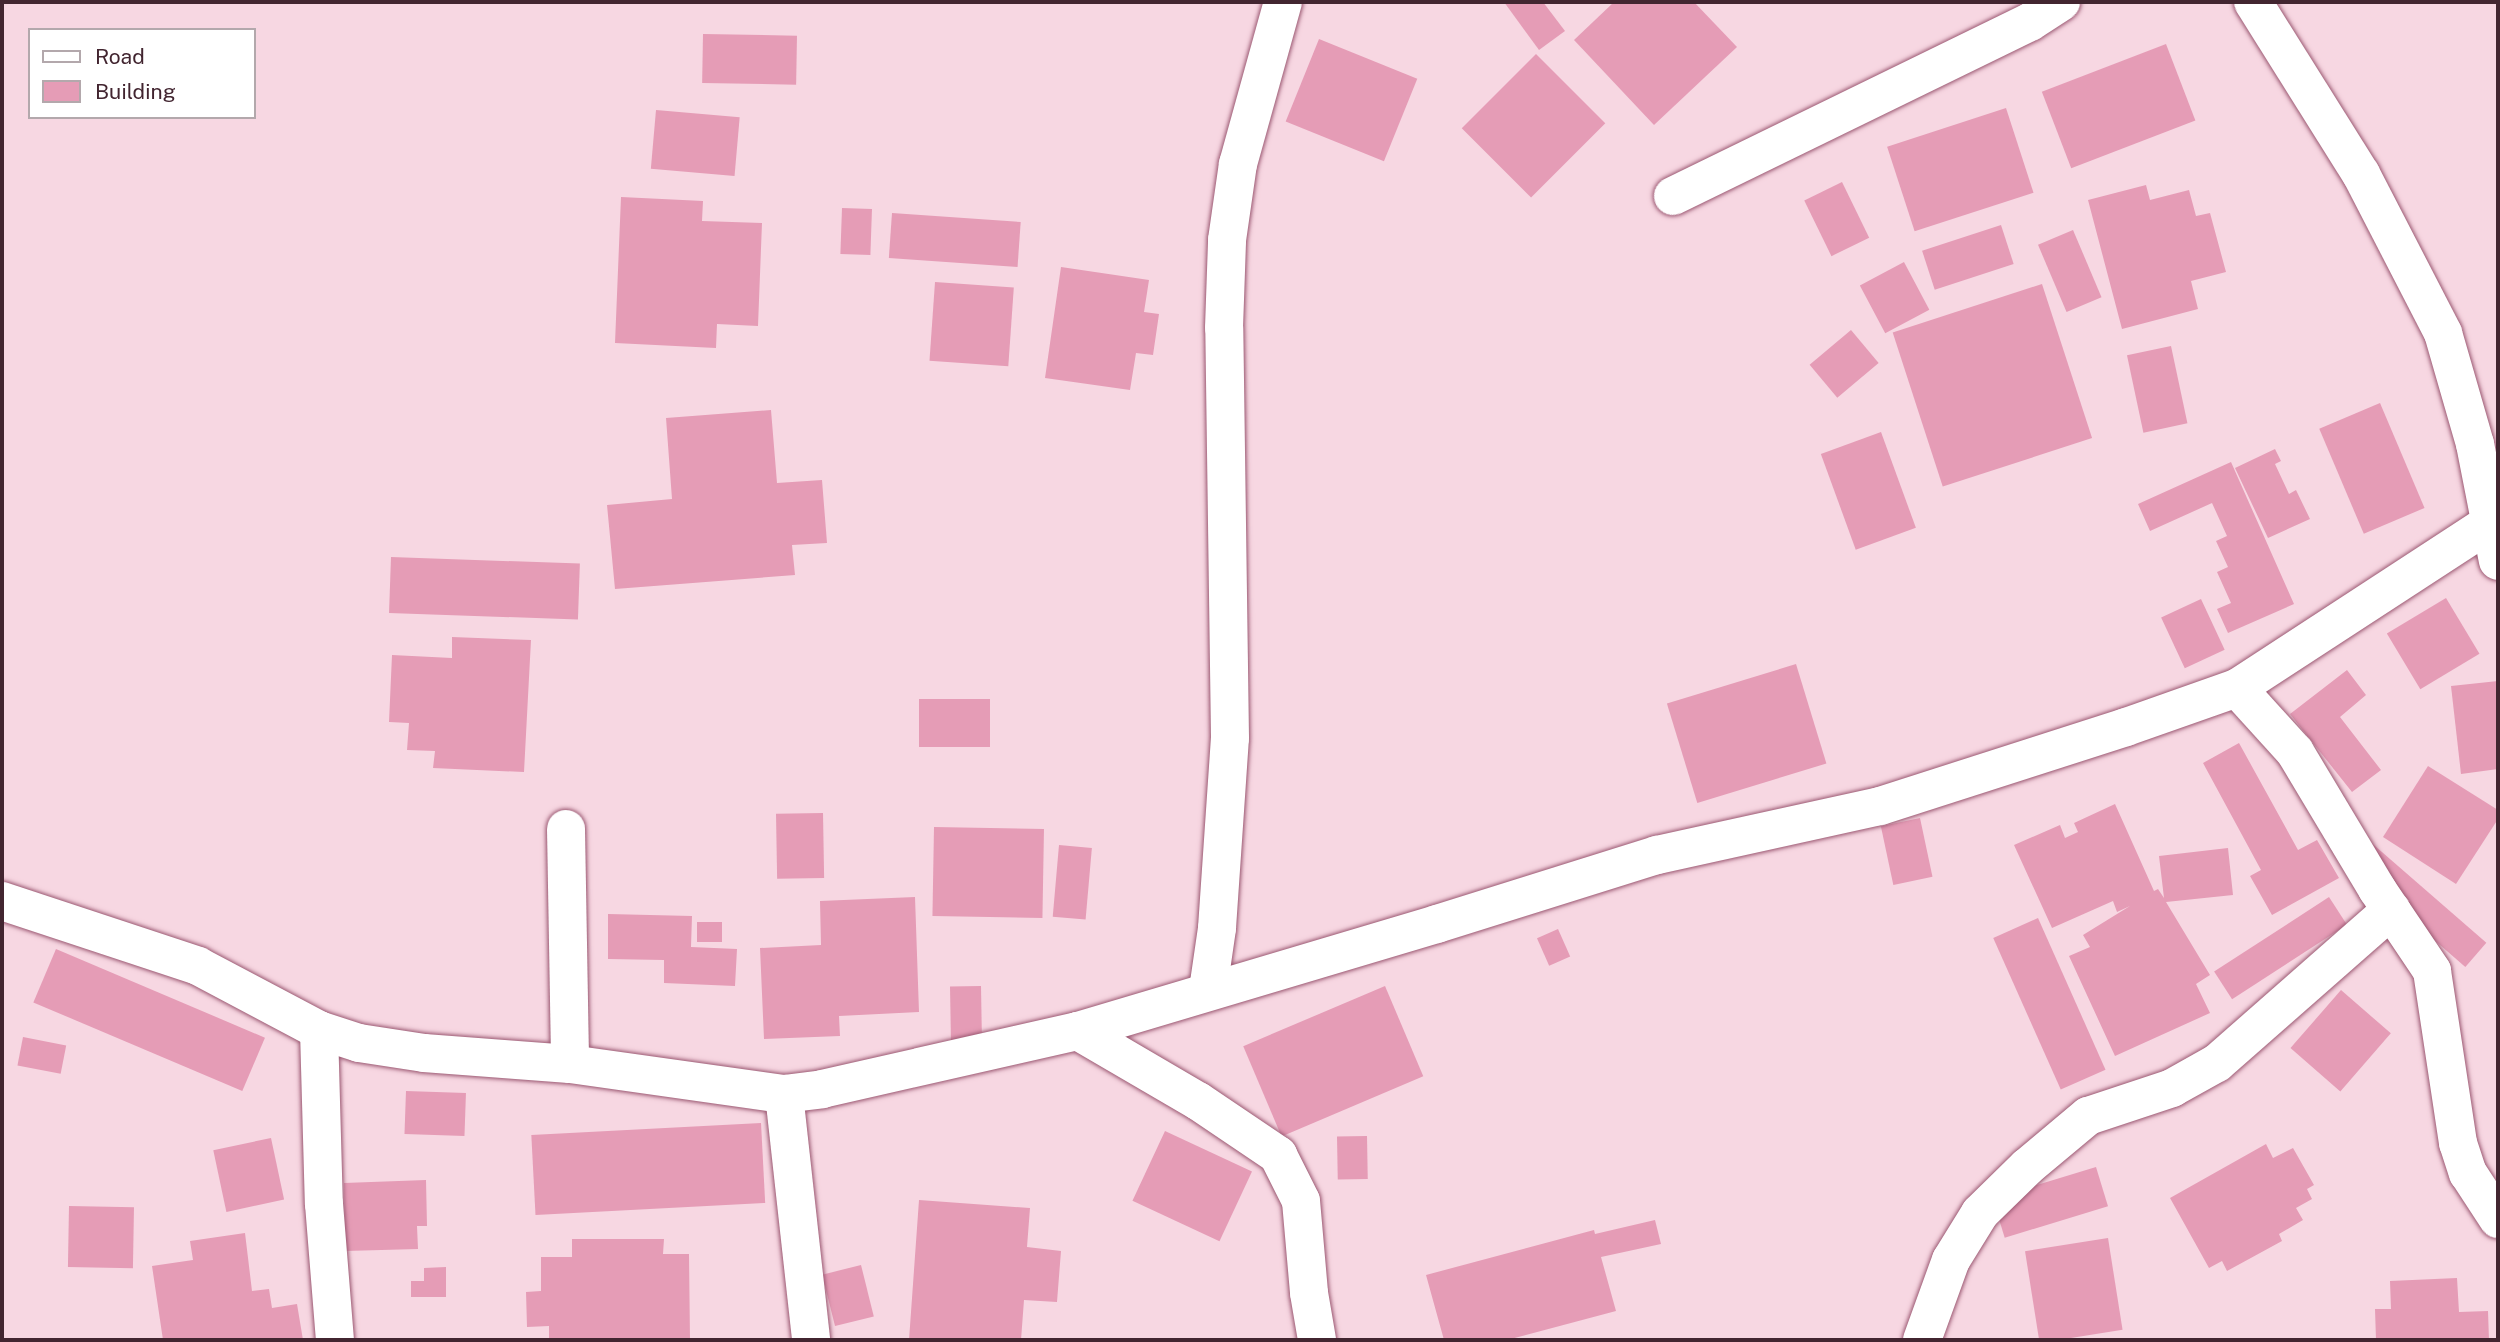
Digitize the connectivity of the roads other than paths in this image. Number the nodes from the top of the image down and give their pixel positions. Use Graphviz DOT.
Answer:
graph roads {
  1 [pos="1283,2"];
  2 [pos="2061,2"];
  3 [pos="2253,2"];
  4 [pos="1673,196"];
  5 [pos="2495,520"];
  6 [pos="2498,561"];
  7 [pos="2237,688"];
  8 [pos="566,829"];
  9 [pos="2,901"];
  10 [pos="2391,910"];
  11 [pos="1208,990"];
  12 [pos="319,1030"];
  13 [pos="1079,1031"];
  14 [pos="570,1064"];
  15 [pos="784,1094"];
  16 [pos="2498,1219"];
  17 [pos="335,1340"];
  18 [pos="811,1340"];
  19 [pos="1317,1340"];
  20 [pos="1922,1340"];
  1 -- 11 [label="street"];
  2 -- 4 [label="street"];
  3 -- 5 [label="street"];
  5 -- 6 [label="street"];
  5 -- 7 [label="street"];
  7 -- 10 [label="street"];
  7 -- 11 [label="street"];
  8 -- 14 [label="street"];
  9 -- 12 [label="street"];
  10 -- 16 [label="street"];
  10 -- 20 [label="street"];
  11 -- 13 [label="street"];
  12 -- 14 [label="street"];
  12 -- 17 [label="street"];
  13 -- 15 [label="street"];
  13 -- 19 [label="street"];
  14 -- 15 [label="street"];
  15 -- 18 [label="street"];
}
